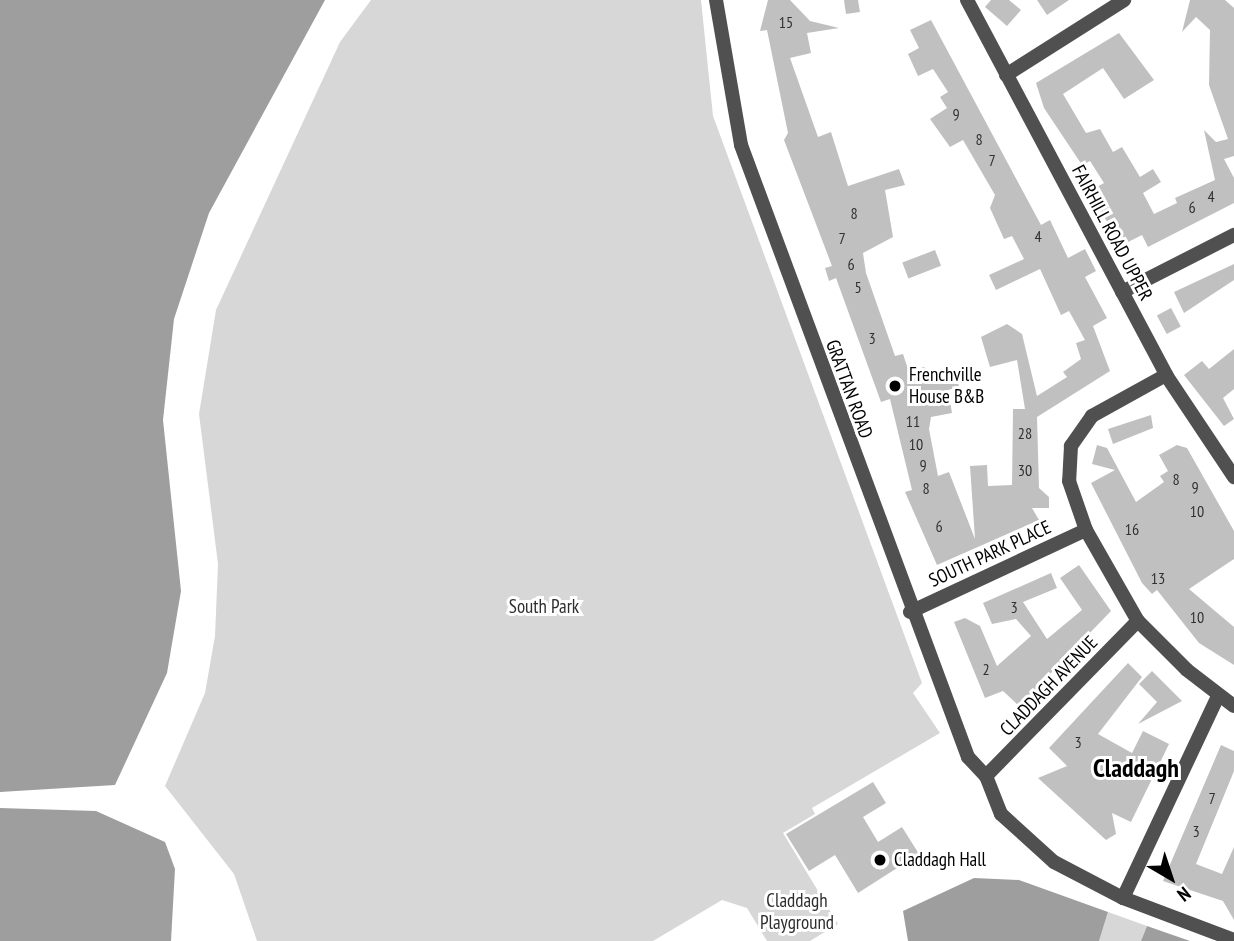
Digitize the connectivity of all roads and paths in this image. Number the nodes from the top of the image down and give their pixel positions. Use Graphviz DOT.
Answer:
graph roads {
  1 [pos="716,0"];
  2 [pos="967,0"];
  3 [pos="1125,0"];
  4 [pos="1006,75"];
  5 [pos="1234,235"];
  6 [pos="1122,292"];
  7 [pos="1166,375"];
  8 [pos="1234,477"];
  9 [pos="1086,530"];
  10 [pos="910,612"];
  11 [pos="1138,621"];
  12 [pos="1218,696"];
  13 [pos="1234,706"];
  14 [pos="986,776"];
  15 [pos="1123,898"];
  16 [pos="1234,940"];
  1 -- 10 [label="street, GRATTAN ROAD"];
  2 -- 4 [label="street, FAIRHILL ROAD UPPER"];
  3 -- 4 [label="street"];
  4 -- 6 [label="street, FAIRHILL ROAD UPPER"];
  5 -- 6 [label="street"];
  6 -- 7 [label="street, FAIRHILL ROAD UPPER"];
  7 -- 8 [label="street, FAIRHILL ROAD UPPER"];
  7 -- 9 [label="street"];
  9 -- 10 [label="street, SOUTH PARK PLACE"];
  9 -- 11 [label="street"];
  10 -- 14 [label="street, GRATTAN ROAD"];
  11 -- 12 [label="street"];
  11 -- 14 [label="street, CLADDAGH AVENUE"];
  12 -- 13 [label="street"];
  12 -- 15 [label="street"];
  14 -- 15 [label="street, GRATTAN ROAD"];
  15 -- 16 [label="street"];
}
